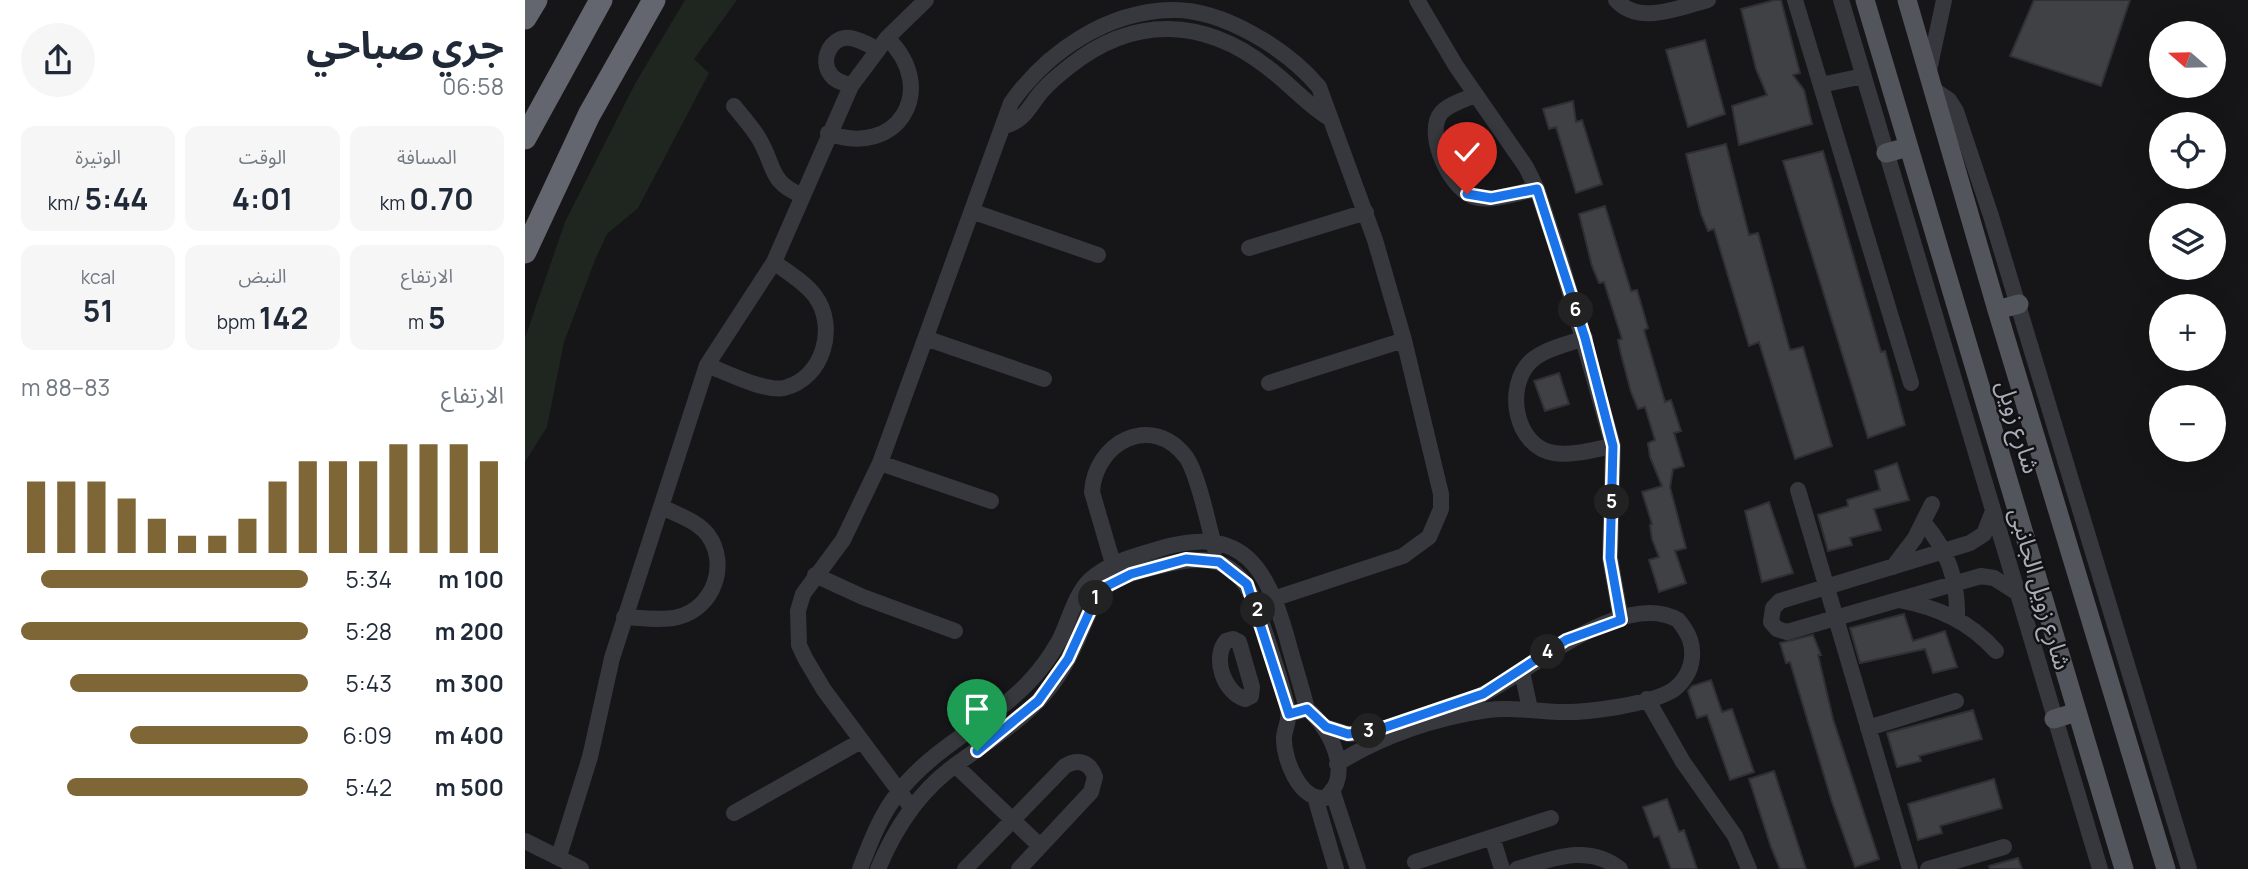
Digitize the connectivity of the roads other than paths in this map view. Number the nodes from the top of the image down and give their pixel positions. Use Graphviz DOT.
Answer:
graph roads {
  1 [pos="536,0"];
  2 [pos="601,0"];
  3 [pos="654,0"];
  4 [pos="926,0"];
  5 [pos="1417,0"];
  6 [pos="1616,0"];
  7 [pos="1708,0"];
  8 [pos="1794,0"];
  9 [pos="1840,0"];
  10 [pos="1865,0"];
  11 [pos="1907,0"];
  12 [pos="1944,0"];
  13 [pos="1173,10"];
  14 [pos="525,18"];
  15 [pos="1172,27"];
  16 [pos="882,43"];
  17 [pos="1863,76"];
  18 [pos="1931,81"];
  19 [pos="1821,85"];
  20 [pos="851,86"];
  21 [pos="1475,95"];
  22 [pos="734,106"];
  23 [pos="1329,118"];
  24 [pos="1004,126"];
  25 [pos="828,133"];
  26 [pos="525,138"];
  27 [pos="1908,147"];
  28 [pos="1886,153"];
  29 [pos="1537,189"];
  30 [pos="803,196"];
  31 [pos="974,212"];
  32 [pos="1366,212"];
  33 [pos="1249,248"];
  34 [pos="525,252"];
  35 [pos="1098,255"];
  36 [pos="774,262"];
  37 [pos="2018,304"];
  38 [pos="1997,310"];
  39 [pos="1585,338"];
  40 [pos="927,339"];
  41 [pos="1404,340"];
  42 [pos="707,365"];
  43 [pos="1044,379"];
  44 [pos="1269,383"];
  45 [pos="1911,383"];
  46 [pos="1613,446"];
  47 [pos="880,463"];
  48 [pos="1798,490"];
  49 [pos="991,501"];
  50 [pos="1932,504"];
  51 [pos="662,507"];
  52 [pos="1993,511"];
  53 [pos="1924,523"];
  54 [pos="1213,543"];
  55 [pos="1945,551"];
  56 [pos="1219,562"];
  57 [pos="1893,567"];
  58 [pos="1115,572"];
  59 [pos="815,575"];
  60 [pos="1956,583"];
  61 [pos="1826,587"];
  62 [pos="2016,592"];
  63 [pos="1276,598"];
  64 [pos="1897,600"];
  65 [pos="624,617"];
  66 [pos="1835,618"];
  67 [pos="1957,618"];
  68 [pos="1621,620"];
  69 [pos="955,631"];
  70 [pos="1996,651"];
  71 [pos="1272,658"];
  72 [pos="1246,666"];
  73 [pos="1522,672"];
  74 [pos="1647,699"];
  75 [pos="1956,701"];
  76 [pos="1307,709"];
  77 [pos="1529,709"];
  78 [pos="2077,712"];
  79 [pos="1289,714"];
  80 [pos="2054,719"];
  81 [pos="1326,727"];
  82 [pos="1868,727"];
  83 [pos="861,741"];
  84 [pos="1337,764"];
  85 [pos="955,765"];
  86 [pos="1332,790"];
  87 [pos="899,791"];
  88 [pos="1315,797"];
  89 [pos="911,807"];
  90 [pos="734,813"];
  91 [pos="1551,818"];
  92 [pos="1013,820"];
  93 [pos="1492,837"];
  94 [pos="525,841"];
  95 [pos="1040,846"];
  96 [pos="2004,847"];
  97 [pos="559,856"];
  98 [pos="1415,862"];
  99 [pos="581,869"];
  100 [pos="860,869"];
  101 [pos="878,869"];
  102 [pos="965,869"];
  103 [pos="1019,869"];
  104 [pos="1336,869"];
  105 [pos="1358,869"];
  106 [pos="1502,869"];
  107 [pos="1517,869"];
  108 [pos="1620,869"];
  109 [pos="1749,869"];
  110 [pos="1910,869"];
  111 [pos="1928,869"];
  112 [pos="2100,869"];
  113 [pos="2124,869"];
  114 [pos="2166,869"];
  115 [pos="2189,869"];
  1 -- 14 [label="highway"];
  2 -- 26 [label="highway"];
  3 -- 34 [label="highway"];
  4 -- 16 [label="street"];
  5 -- 21 [label="street"];
  6 -- 7 [label="street"];
  8 -- 19 [label="street"];
  9 -- 17 [label="street, شارع زويل الجانبى"];
  10 -- 27 [label="main road, شارع زويل"];
  11 -- 18 [label="main road, شارع زويل"];
  12 -- 18 [label="street"];
  13 -- 15 [label="street"];
  13 -- 23 [label="street"];
  13 -- 24 [label="street"];
  15 -- 23 [label="street"];
  15 -- 24 [label="street"];
  16 -- 20 [label="street"];
  16 -- 20 [label="street"];
  16 -- 25 [label="street"];
  17 -- 19 [label="street"];
  17 -- 28 [label="street, شارع زويل الجانبى"];
  18 -- 37 [label="street"];
  18 -- 38 [label="main road, شارع زويل"];
  19 -- 45 [label="street"];
  20 -- 25 [label="street"];
  21 -- 29 [label="street"];
  21 -- 29 [label="street"];
  22 -- 30 [label="street"];
  23 -- 32 [label="street"];
  24 -- 31 [label="street"];
  25 -- 30 [label="street"];
  27 -- 28 [label="main road"];
  27 -- 78 [label="main road, شارع زويل"];
  28 -- 52 [label="street, شارع زويل الجانبى"];
  29 -- 39 [label="street"];
  30 -- 36 [label="street"];
  31 -- 35 [label="street"];
  31 -- 40 [label="street"];
  32 -- 33 [label="street"];
  32 -- 41 [label="street"];
  36 -- 42 [label="street"];
  36 -- 42 [label="street"];
  37 -- 38 [label="main road"];
  37 -- 115 [label="street"];
  38 -- 114 [label="main road, شارع زويل"];
  39 -- 46 [label="street"];
  39 -- 46 [label="street"];
  40 -- 43 [label="street"];
  40 -- 47 [label="street"];
  41 -- 44 [label="street"];
  41 -- 63 [label="street"];
  42 -- 51 [label="street"];
  46 -- 68 [label="street"];
  47 -- 49 [label="street"];
  47 -- 59 [label="street"];
  48 -- 61 [label="street"];
  50 -- 53 [label="street"];
  51 -- 65 [label="street"];
  51 -- 65 [label="street"];
  52 -- 55 [label="street"];
  52 -- 62 [label="street, شارع زويل الجانبى"];
  53 -- 55 [label="street"];
  53 -- 57 [label="street"];
  54 -- 56 [label="street"];
  54 -- 58 [label="street"];
  54 -- 58 [label="street"];
  54 -- 63 [label="street"];
  55 -- 57 [label="street"];
  55 -- 60 [label="street"];
  56 -- 58 [label="street"];
  56 -- 71 [label="street"];
  57 -- 61 [label="street"];
  58 -- 85 [label="street"];
  58 -- 87 [label="street"];
  59 -- 69 [label="street"];
  59 -- 83 [label="street"];
  60 -- 62 [label="street"];
  60 -- 64 [label="street"];
  60 -- 67 [label="street"];
  61 -- 66 [label="street"];
  61 -- 66 [label="street"];
  62 -- 80 [label="street, شارع زويل الجانبى"];
  63 -- 76 [label="street"];
  64 -- 66 [label="street"];
  64 -- 67 [label="street"];
  65 -- 97 [label="street"];
  66 -- 82 [label="street"];
  67 -- 70 [label="street"];
  68 -- 73 [label="street"];
  68 -- 74 [label="street"];
  71 -- 72 [label="street"];
  71 -- 79 [label="street"];
  73 -- 77 [label="street"];
  73 -- 81 [label="street"];
  74 -- 77 [label="street"];
  74 -- 109 [label="street"];
  75 -- 82 [label="street"];
  76 -- 79 [label="street"];
  76 -- 81 [label="street"];
  77 -- 84 [label="street"];
  78 -- 80 [label="main road"];
  78 -- 113 [label="main road, شارع زويل"];
  79 -- 88 [label="street"];
  80 -- 112 [label="street, شارع زويل الجانبى"];
  81 -- 84 [label="street"];
  82 -- 110 [label="street"];
  83 -- 87 [label="street"];
  83 -- 90 [label="street"];
  84 -- 86 [label="street"];
  85 -- 89 [label="street"];
  85 -- 92 [label="street"];
  86 -- 88 [label="street"];
  86 -- 105 [label="street"];
  87 -- 89 [label="street"];
  87 -- 100 [label="street"];
  88 -- 104 [label="street"];
  89 -- 101 [label="street"];
  91 -- 93 [label="street"];
  92 -- 95 [label="street"];
  92 -- 95 [label="street"];
  92 -- 102 [label="street"];
  93 -- 98 [label="street"];
  93 -- 106 [label="street"];
  94 -- 97 [label="street"];
  95 -- 103 [label="street"];
  96 -- 111 [label="street"];
  97 -- 99 [label="street"];
  107 -- 108 [label="street"];
}
